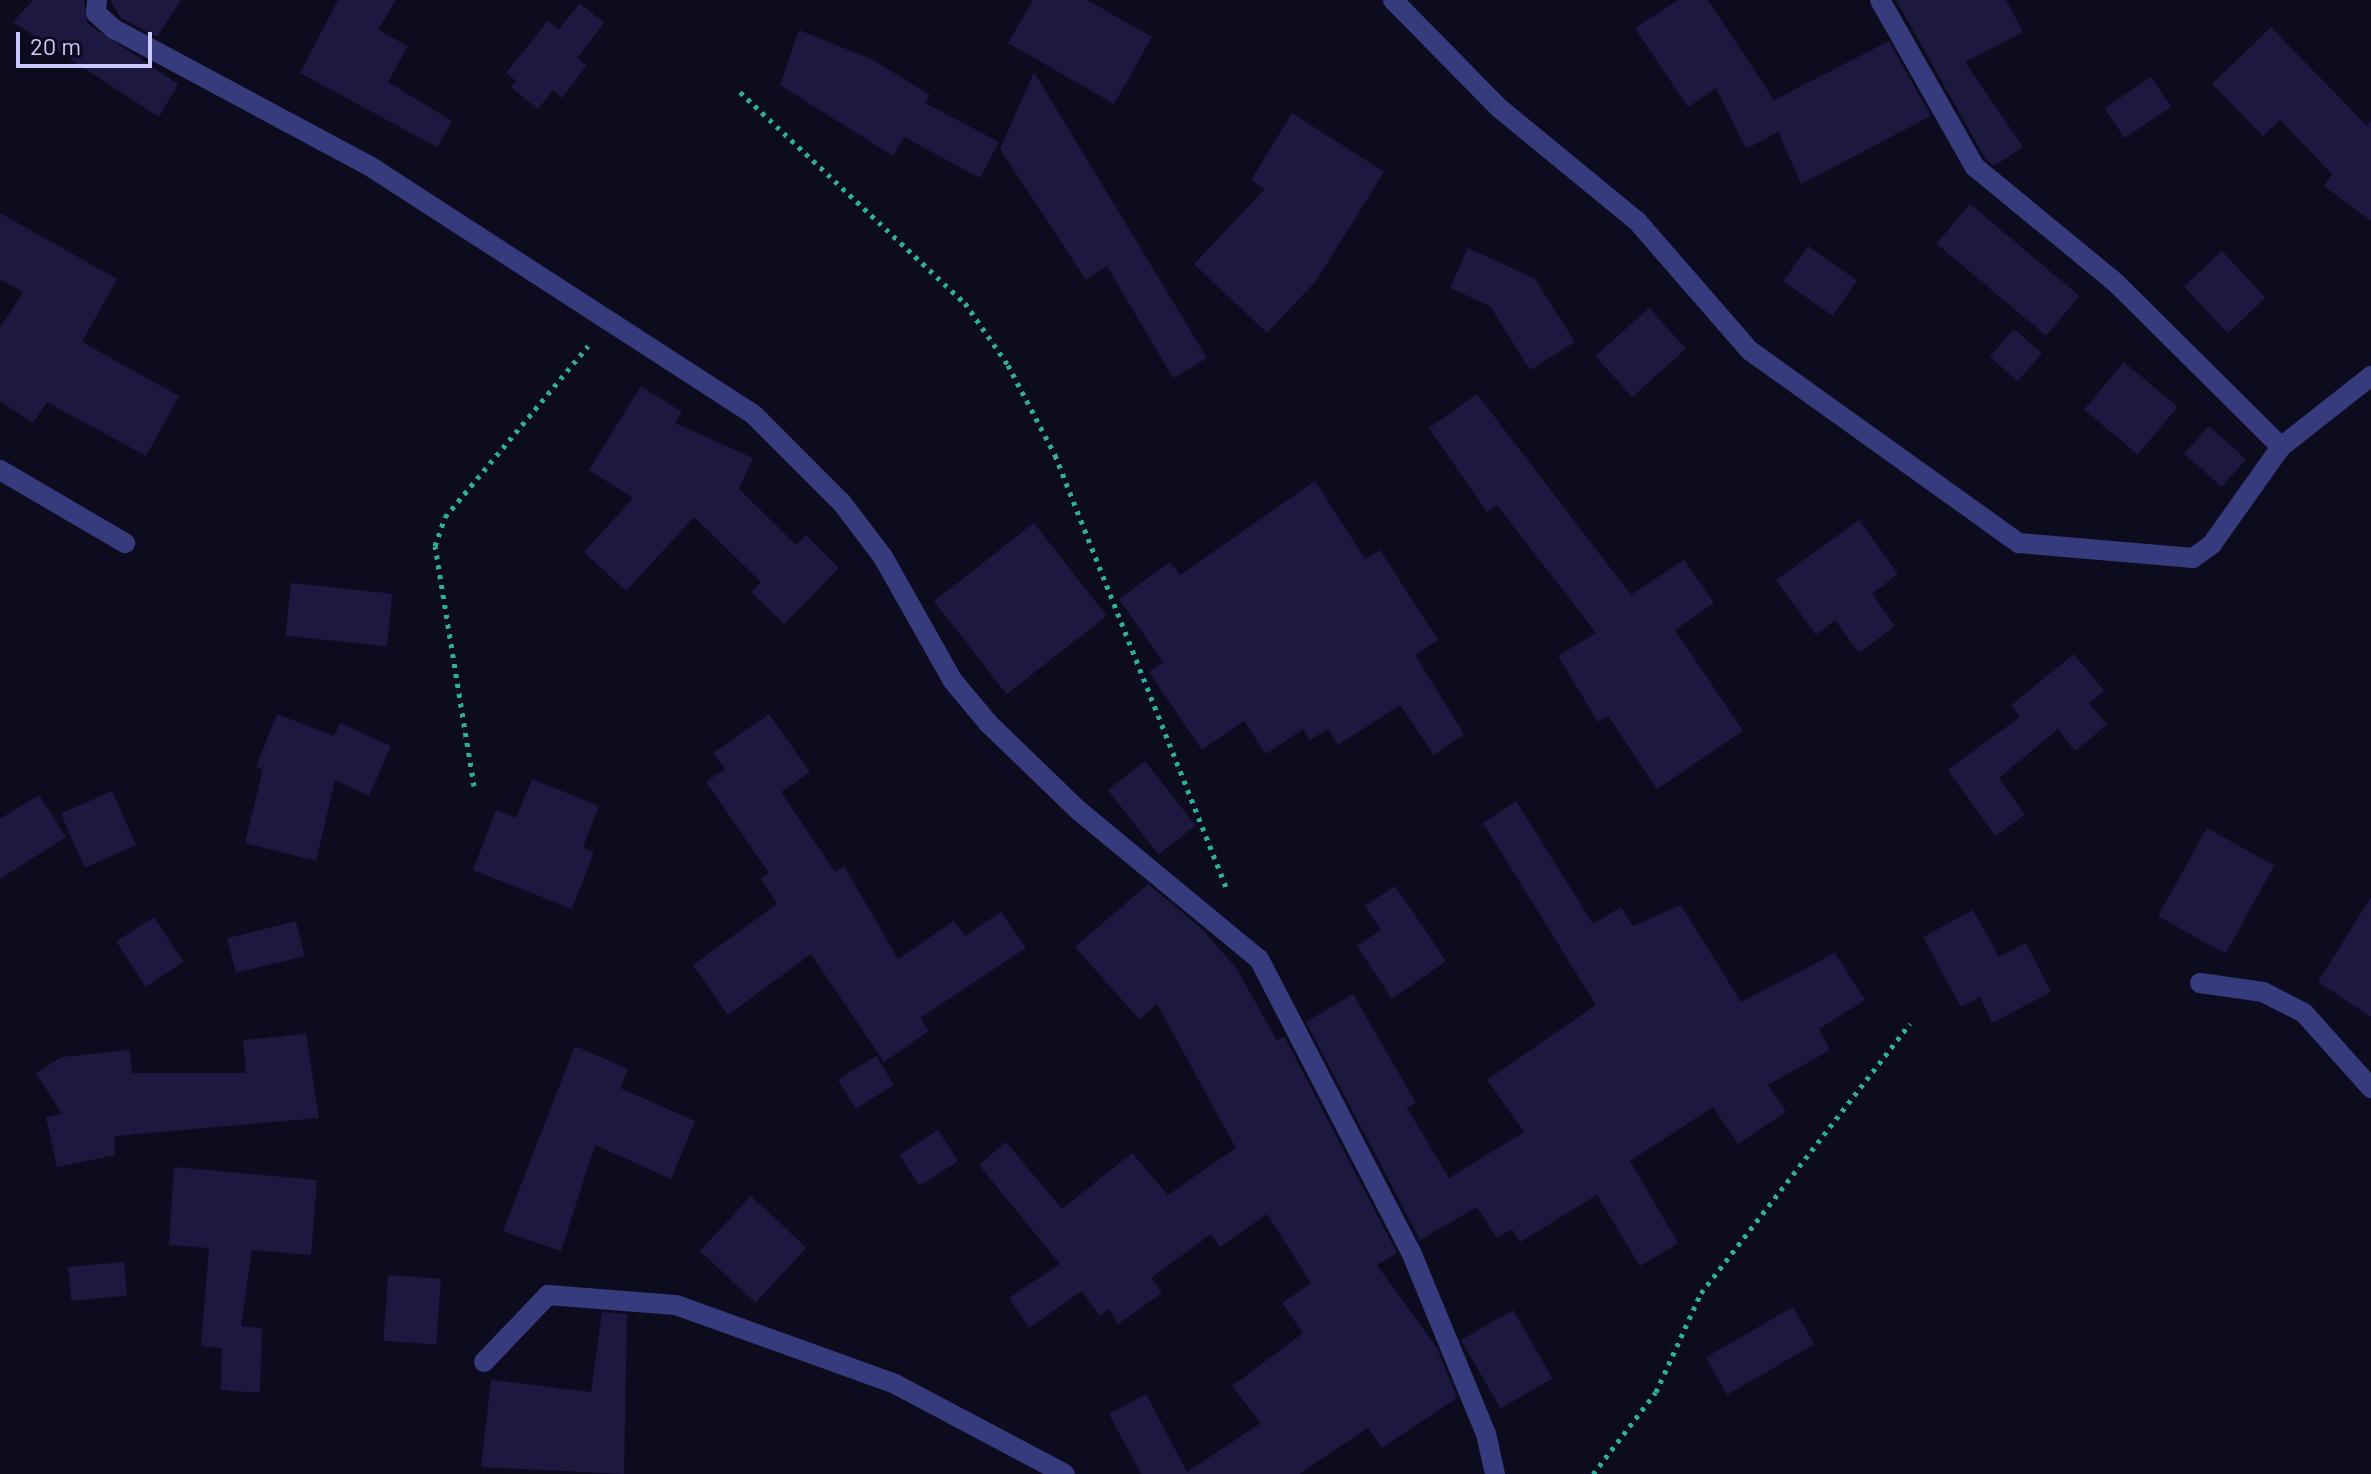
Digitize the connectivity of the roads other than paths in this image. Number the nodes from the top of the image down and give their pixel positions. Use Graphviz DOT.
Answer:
graph roads {
  1 [pos="97,0"];
  2 [pos="1393,0"];
  3 [pos="1880,0"];
  4 [pos="2371,376"];
  5 [pos="2281,447"];
  6 [pos="0,470"];
  7 [pos="125,543"];
  8 [pos="2200,983"];
  9 [pos="2371,1088"];
  10 [pos="484,1362"];
  11 [pos="1065,1474"];
  12 [pos="1495,1474"];
  1 -- 12 [label="street"];
  2 -- 5 [label="street"];
  3 -- 5 [label="street"];
  4 -- 5 [label="street"];
  6 -- 7 [label="street"];
  8 -- 9 [label="street"];
  10 -- 11 [label="street"];
}
